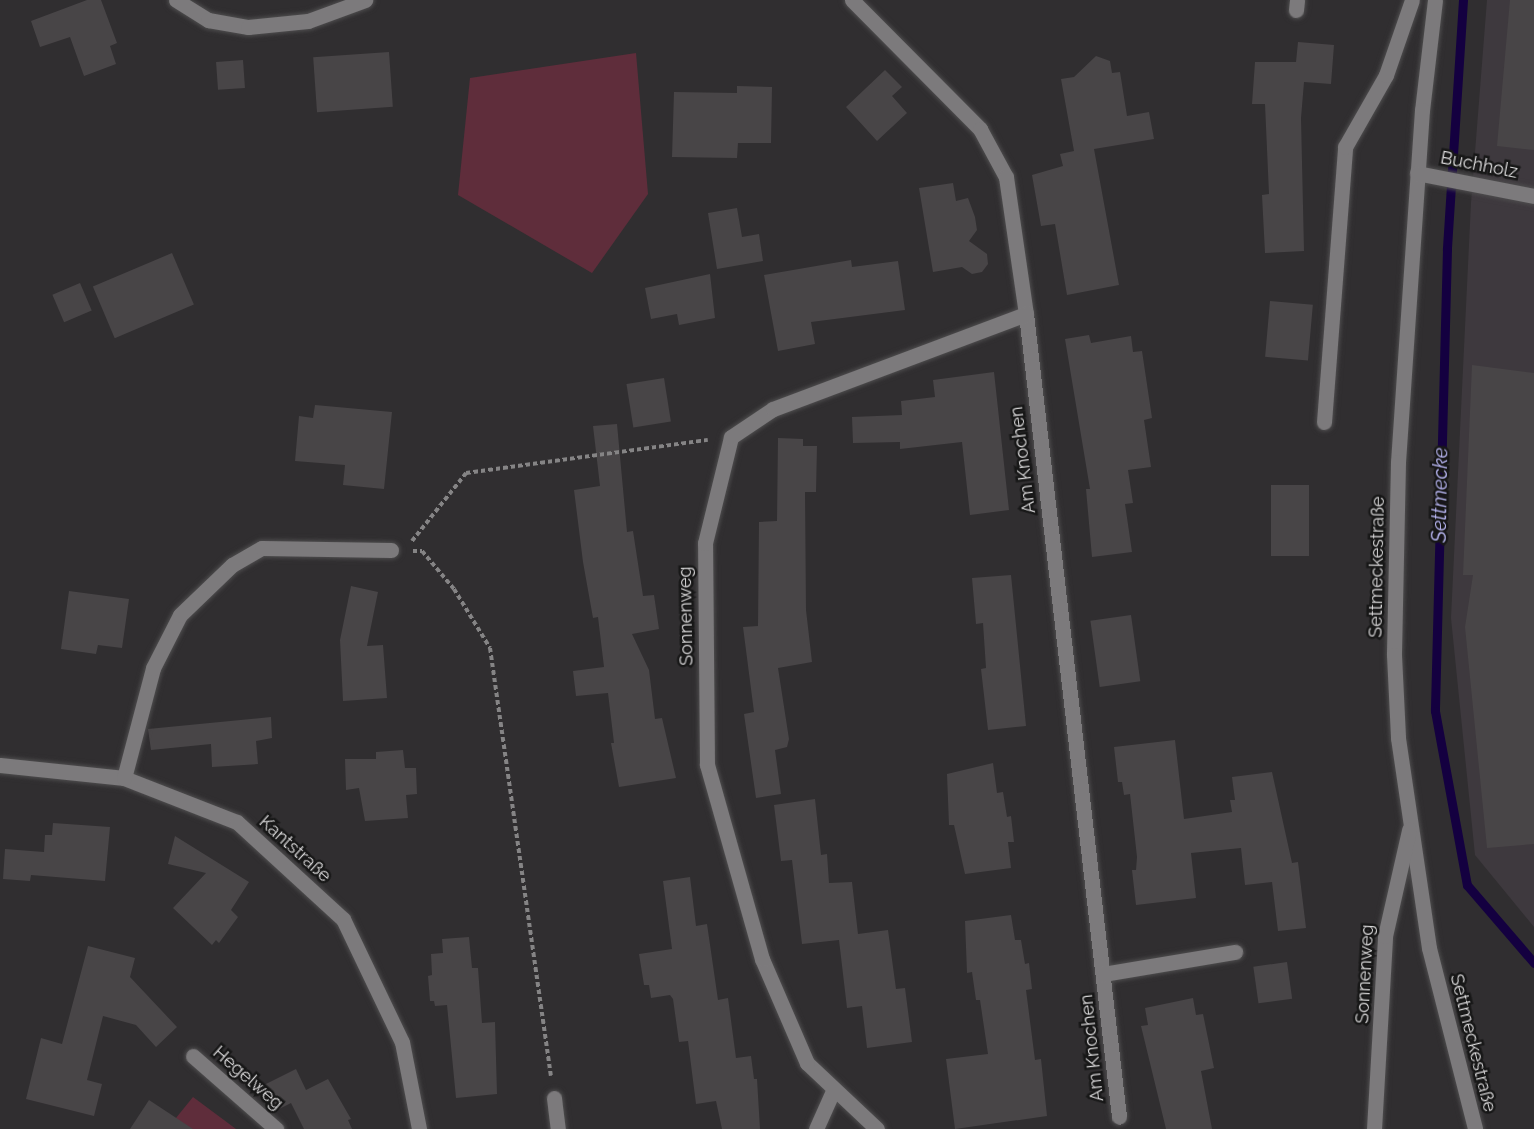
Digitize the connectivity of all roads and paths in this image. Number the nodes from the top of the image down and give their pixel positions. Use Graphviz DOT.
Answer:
graph roads {
  1 [pos="176,0"];
  2 [pos="365,0"];
  3 [pos="852,0"];
  4 [pos="1412,0"];
  5 [pos="1435,0"];
  6 [pos="1417,173"];
  7 [pos="1534,196"];
  8 [pos="1026,314"];
  9 [pos="1324,422"];
  10 [pos="731,437"];
  11 [pos="397,550"];
  12 [pos="0,765"];
  13 [pos="124,778"];
  14 [pos="1411,824"];
  15 [pos="1235,952"];
  16 [pos="1103,974"];
  17 [pos="194,1056"];
  18 [pos="833,1091"];
  19 [pos="554,1098"];
  20 [pos="1119,1117"];
  21 [pos="276,1129"];
  22 [pos="419,1129"];
  23 [pos="558,1129"];
  24 [pos="816,1129"];
  25 [pos="877,1129"];
  26 [pos="1374,1129"];
  27 [pos="1475,1129"];
  1 -- 2 [label="street"];
  3 -- 8 [label="street, Am Knochen"];
  4 -- 9 [label="street"];
  5 -- 6 [label="street, Settmeckestraße"];
  6 -- 7 [label="street, Buchholz"];
  6 -- 14 [label="street, Settmeckestraße"];
  8 -- 10 [label="street"];
  8 -- 16 [label="street, Am Knochen"];
  10 -- 11 [label="path"];
  10 -- 18 [label="street, Sonnenweg"];
  11 -- 13 [label="street"];
  11 -- 19 [label="path"];
  12 -- 13 [label="street, Kantstraße"];
  13 -- 22 [label="street, Kantstraße"];
  14 -- 26 [label="street, Sonnenweg"];
  14 -- 27 [label="street, Settmeckestraße"];
  15 -- 16 [label="street, Am Knochen"];
  16 -- 20 [label="street, Am Knochen"];
  17 -- 21 [label="street, Hegelweg"];
  18 -- 24 [label="street"];
  18 -- 25 [label="street, Sonnenweg"];
  19 -- 23 [label="street"];
}
